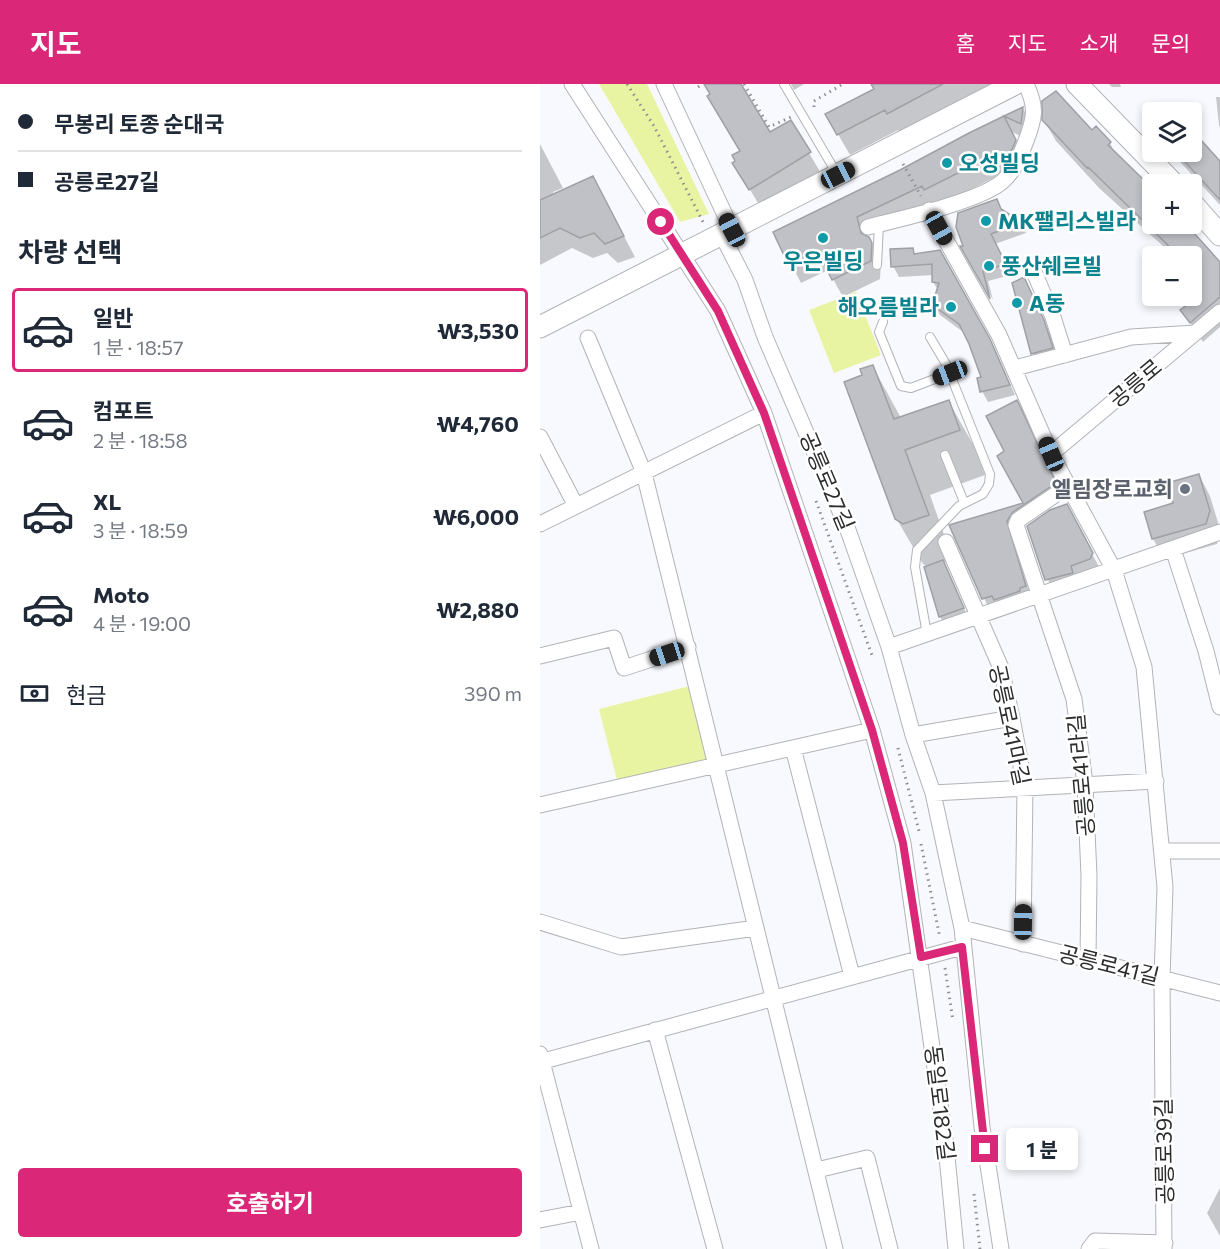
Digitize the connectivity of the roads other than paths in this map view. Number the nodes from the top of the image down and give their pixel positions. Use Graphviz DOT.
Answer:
graph roads {
  1 [pos="572,84"];
  2 [pos="664,84"];
  3 [pos="784,84"];
  4 [pos="1015,84"];
  5 [pos="1026,84"];
  6 [pos="1077,84"];
  7 [pos="1164,174"];
  8 [pos="838,175"];
  9 [pos="929,210"];
  10 [pos="1202,213"];
  11 [pos="873,226"];
  12 [pos="720,230"];
  13 [pos="1219,231"];
  14 [pos="684,254"];
  15 [pos="877,265"];
  16 [pos="1035,274"];
  17 [pos="1220,312"];
  18 [pos="883,322"];
  19 [pos="540,327"];
  20 [pos="1195,333"];
  21 [pos="930,337"];
  22 [pos="588,338"];
  23 [pos="1065,355"];
  24 [pos="1015,368"];
  25 [pos="950,373"];
  26 [pos="764,413"];
  27 [pos="540,437"];
  28 [pos="1051,454"];
  29 [pos="945,455"];
  30 [pos="644,473"];
  31 [pos="1068,486"];
  32 [pos="964,502"];
  33 [pos="576,507"];
  34 [pos="540,524"];
  35 [pos="1220,532"];
  36 [pos="946,542"];
  37 [pos="1173,549"];
  38 [pos="1114,570"];
  39 [pos="1041,596"];
  40 [pos="981,616"];
  41 [pos="928,635"];
  42 [pos="688,647"];
  43 [pos="889,647"];
  44 [pos="540,656"];
  45 [pos="1220,707"];
  46 [pos="1012,718"];
  47 [pos="872,730"];
  48 [pos="913,735"];
  49 [pos="793,748"];
  50 [pos="716,765"];
  51 [pos="1156,781"];
  52 [pos="1085,784"];
  53 [pos="1025,786"];
  54 [pos="933,792"];
  55 [pos="540,805"];
  56 [pos="1162,851"];
  57 [pos="1220,851"];
  58 [pos="540,922"];
  59 [pos="756,928"];
  60 [pos="962,928"];
  61 [pos="1023,944"];
  62 [pos="962,947"];
  63 [pos="921,957"];
  64 [pos="1088,959"];
  65 [pos="852,976"];
  66 [pos="1162,978"];
  67 [pos="1220,993"];
  68 [pos="775,1000"];
  69 [pos="656,1030"];
  70 [pos="540,1054"];
  71 [pos="540,1062"];
  72 [pos="817,1170"];
  73 [pos="581,1212"];
  74 [pos="540,1220"];
  75 [pos="1165,1246"];
  76 [pos="591,1249"];
  77 [pos="715,1249"];
  78 [pos="835,1249"];
  79 [pos="890,1249"];
  80 [pos="956,1249"];
  81 [pos="1001,1249"];
  82 [pos="1089,1249"];
  1 -- 14 [label="street, 동일로182길"];
  2 -- 12 [label="street, 공릉로27길"];
  3 -- 8 [label="lane"];
  4 -- 8 [label="street"];
  5 -- 9 [label="street"];
  6 -- 7 [label="street"];
  8 -- 12 [label="street"];
  9 -- 11 [label="street"];
  9 -- 24 [label="street, 공릉로39길"];
  10 -- 13 [label="street"];
  11 -- 15 [label="lane"];
  12 -- 14 [label="street"];
  12 -- 43 [label="street, 공릉로27길"];
  14 -- 19 [label="street"];
  14 -- 26 [label="street, 동일로182길"];
  16 -- 23 [label="street"];
  17 -- 20 [label="street, 공릉로"];
  18 -- 25 [label="lane"];
  20 -- 23 [label="street"];
  20 -- 28 [label="street, 공릉로"];
  21 -- 25 [label="lane"];
  22 -- 30 [label="street"];
  23 -- 24 [label="street"];
  24 -- 28 [label="street, 공릉로39길"];
  25 -- 32 [label="lane"];
  26 -- 30 [label="street"];
  26 -- 47 [label="street, 동일로182길"];
  27 -- 33 [label="street"];
  28 -- 31 [label="street, 공릉로39길"];
  29 -- 32 [label="lane"];
  30 -- 33 [label="street"];
  30 -- 42 [label="street"];
  31 -- 38 [label="street, 공릉로39길"];
  31 -- 39 [label="street, 공릉로41라길"];
  32 -- 41 [label="lane"];
  33 -- 34 [label="street"];
  35 -- 37 [label="street"];
  36 -- 40 [label="street, 공릉로41마길"];
  37 -- 38 [label="street"];
  37 -- 45 [label="street"];
  38 -- 39 [label="street"];
  38 -- 51 [label="street, 공릉로39길"];
  39 -- 40 [label="street"];
  39 -- 52 [label="street, 공릉로41라길"];
  40 -- 41 [label="street"];
  40 -- 46 [label="street, 공릉로41마길"];
  41 -- 43 [label="street"];
  42 -- 44 [label="street"];
  42 -- 50 [label="street"];
  43 -- 48 [label="street, 공릉로27길"];
  46 -- 48 [label="street"];
  46 -- 53 [label="street, 공릉로41마길"];
  47 -- 49 [label="street"];
  47 -- 63 [label="street, 동일로182길"];
  48 -- 54 [label="street, 공릉로27길"];
  49 -- 50 [label="street"];
  49 -- 65 [label="street"];
  50 -- 55 [label="street"];
  50 -- 59 [label="street"];
  51 -- 52 [label="street"];
  51 -- 56 [label="street, 공릉로39길"];
  52 -- 53 [label="street"];
  52 -- 64 [label="street, 공릉로41라길"];
  53 -- 54 [label="street"];
  53 -- 61 [label="street, 공릉로41마길"];
  54 -- 60 [label="street, 공릉로27길"];
  56 -- 57 [label="street"];
  56 -- 66 [label="street, 공릉로39길"];
  58 -- 59 [label="street"];
  59 -- 68 [label="street"];
  60 -- 61 [label="street, 공릉로41길"];
  60 -- 62 [label="street, 공릉로27길"];
  61 -- 64 [label="street, 공릉로41길"];
  62 -- 63 [label="street"];
  62 -- 81 [label="street, 공릉로27길"];
  63 -- 65 [label="street"];
  63 -- 80 [label="street, 동일로182길"];
  64 -- 66 [label="street, 공릉로41길"];
  65 -- 68 [label="street"];
  66 -- 67 [label="street, 공릉로41길"];
  66 -- 75 [label="street, 공릉로39길"];
  68 -- 69 [label="street"];
  68 -- 72 [label="street"];
  69 -- 71 [label="street"];
  69 -- 77 [label="street"];
  70 -- 71 [label="street"];
  71 -- 73 [label="street"];
  72 -- 78 [label="street"];
  72 -- 79 [label="street"];
  73 -- 74 [label="street"];
  73 -- 76 [label="street"];
  75 -- 82 [label="street, 공릉로39길"];
}
